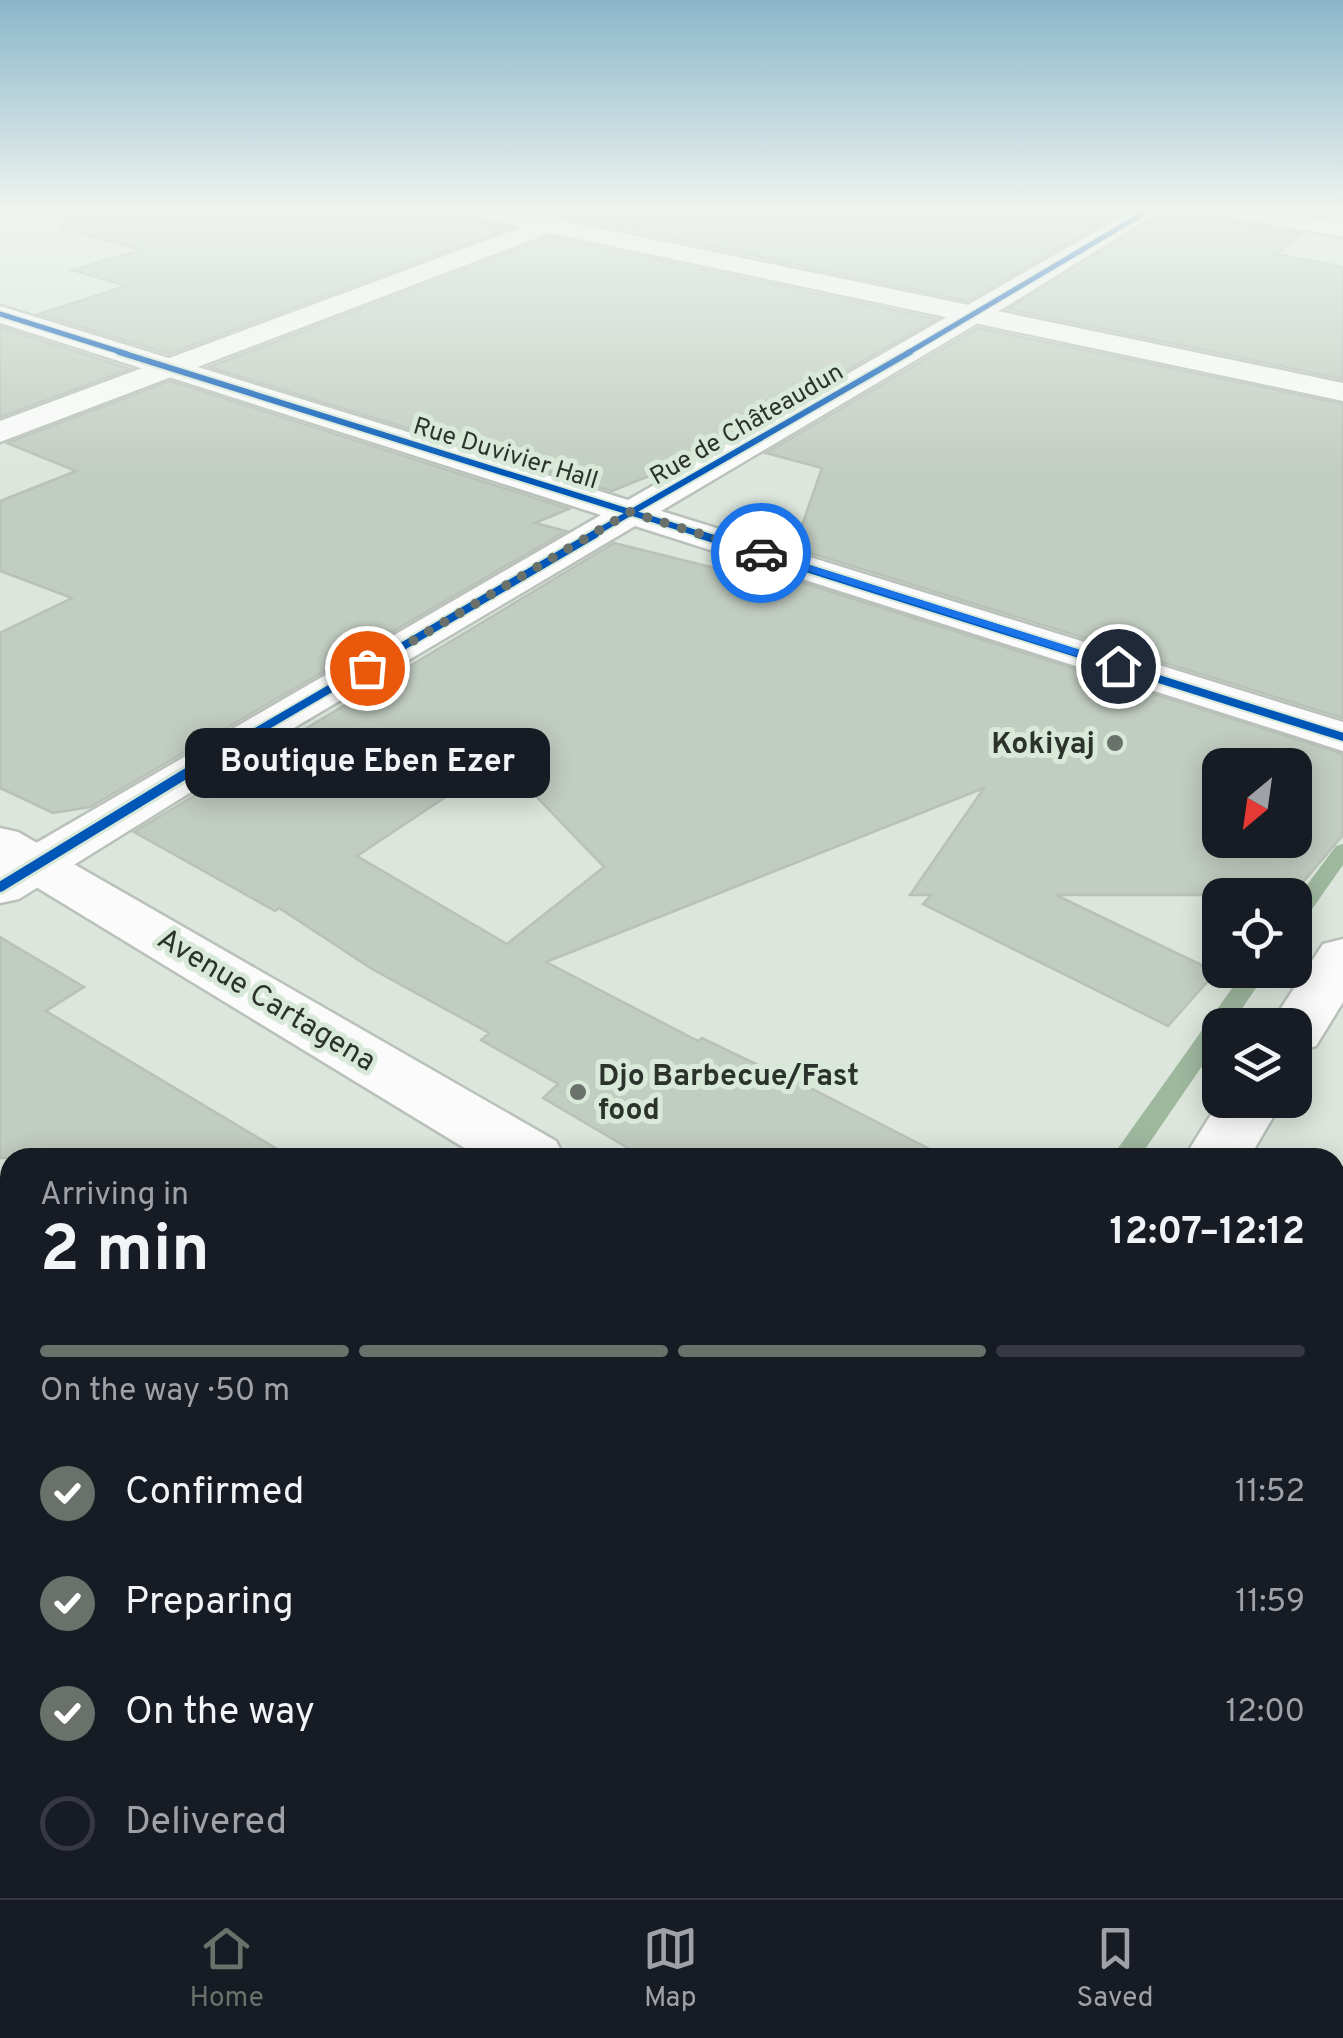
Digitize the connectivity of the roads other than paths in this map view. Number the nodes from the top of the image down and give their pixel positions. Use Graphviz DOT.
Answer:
graph roads {
  1 [pos="358,298"];
  2 [pos="898,298"];
  3 [pos="1004,298"];
  4 [pos="0,314"];
  5 [pos="977,314"];
  6 [pos="172,368"];
  7 [pos="1343,392"];
  8 [pos="0,432"];
  9 [pos="630,512"];
  10 [pos="1343,736"];
  11 [pos="13,864"];
  12 [pos="1343,957"];
  13 [pos="1310,1008"];
  14 [pos="1241,1118"];
  15 [pos="515,1148"];
  16 [pos="1222,1148"];
  1 -- 6 [label="street"];
  2 -- 5 [label="street"];
  3 -- 5 [label="street, Rue de Châteaudun"];
  4 -- 6 [label="street, Rue Duvivier Hall"];
  5 -- 7 [label="street"];
  5 -- 9 [label="street, Rue de Châteaudun"];
  6 -- 8 [label="street"];
  6 -- 9 [label="street, Rue Duvivier Hall"];
  9 -- 10 [label="street, Rue Duvivier Hall"];
  9 -- 11 [label="street, Rue de Châteaudun"];
  11 -- 15 [label="street, Avenue Cartagena"];
  12 -- 13 [label="street"];
  14 -- 16 [label="street"];
}
